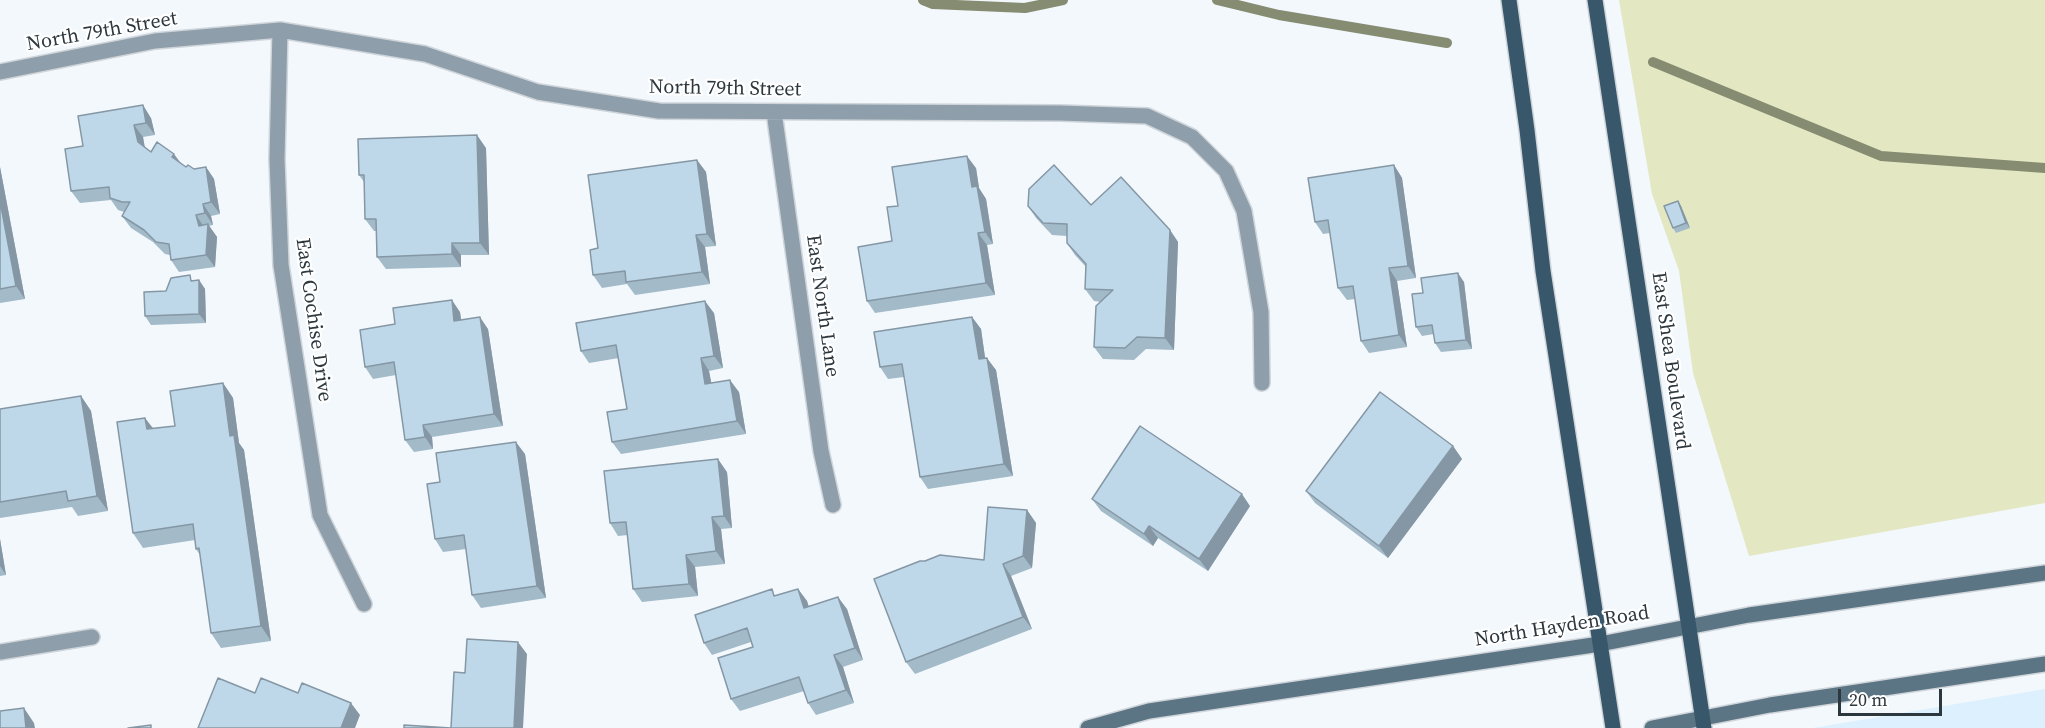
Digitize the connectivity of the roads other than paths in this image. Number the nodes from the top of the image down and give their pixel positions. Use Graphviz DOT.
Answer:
graph roads {
  1 [pos="1509,0"];
  2 [pos="1595,0"];
  3 [pos="280,30"];
  4 [pos="0,72"];
  5 [pos="774,112"];
  6 [pos="1262,383"];
  7 [pos="832,505"];
  8 [pos="2045,573"];
  9 [pos="364,604"];
  10 [pos="1689,627"];
  11 [pos="92,637"];
  12 [pos="1600,644"];
  13 [pos="0,651"];
  14 [pos="2045,664"];
  15 [pos="1703,723"];
  16 [pos="1088,728"];
  17 [pos="1613,728"];
  18 [pos="1652,728"];
  1 -- 12 [label="main road"];
  2 -- 10 [label="main road, East Shea Boulevard"];
  3 -- 4 [label="street, North 79th Street"];
  3 -- 5 [label="street, North 79th Street"];
  3 -- 9 [label="street, East Cochise Drive"];
  5 -- 6 [label="street, North 79th Street"];
  5 -- 7 [label="street, East North Lane"];
  8 -- 10 [label="main road, North Hayden Road"];
  10 -- 12 [label="main road, North Hayden Road"];
  10 -- 15 [label="main road, East Shea Boulevard"];
  11 -- 13 [label="street"];
  12 -- 16 [label="main road, North Hayden Road"];
  12 -- 17 [label="main road"];
  14 -- 15 [label="main road"];
  15 -- 18 [label="main road"];
}
